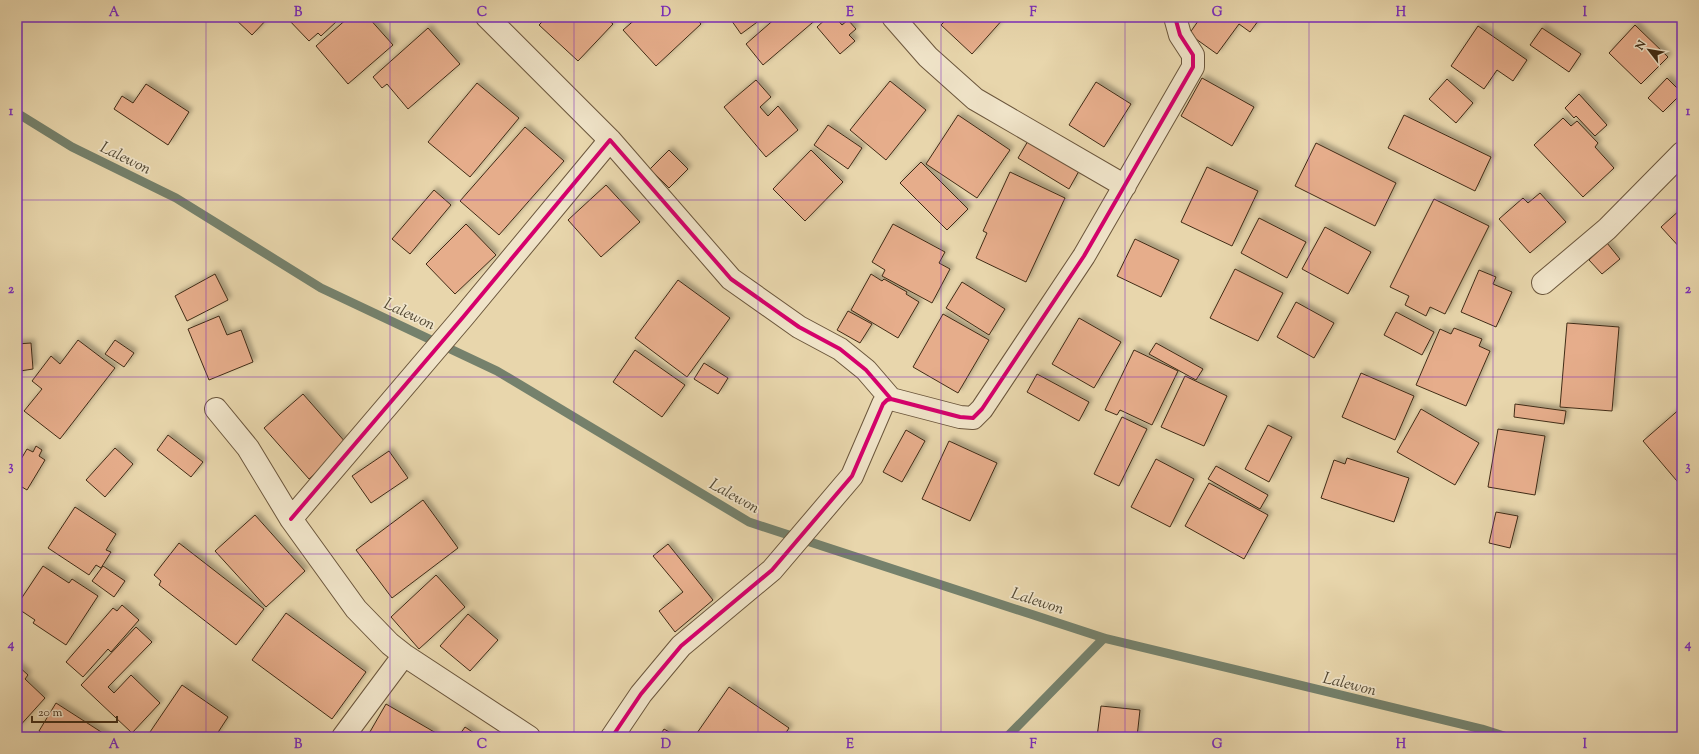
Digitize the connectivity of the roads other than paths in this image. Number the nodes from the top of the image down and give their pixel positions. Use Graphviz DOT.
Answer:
graph roads {
  1 [pos="487,17"];
  2 [pos="893,17"];
  3 [pos="1175,17"];
  4 [pos="610,140"];
  5 [pos="1682,153"];
  6 [pos="1125,186"];
  7 [pos="1543,283"];
  8 [pos="891,399"];
  9 [pos="216,409"];
  10 [pos="291,519"];
  11 [pos="404,655"];
  12 [pos="343,737"];
  13 [pos="529,737"];
  14 [pos="612,737"];
  1 -- 4 [label="street"];
  2 -- 6 [label="street"];
  3 -- 6 [label="street"];
  4 -- 8 [label="street"];
  4 -- 10 [label="street"];
  5 -- 7 [label="street"];
  6 -- 8 [label="street"];
  8 -- 14 [label="street"];
  9 -- 10 [label="street"];
  10 -- 11 [label="street"];
  11 -- 12 [label="street"];
  11 -- 13 [label="street"];
}
